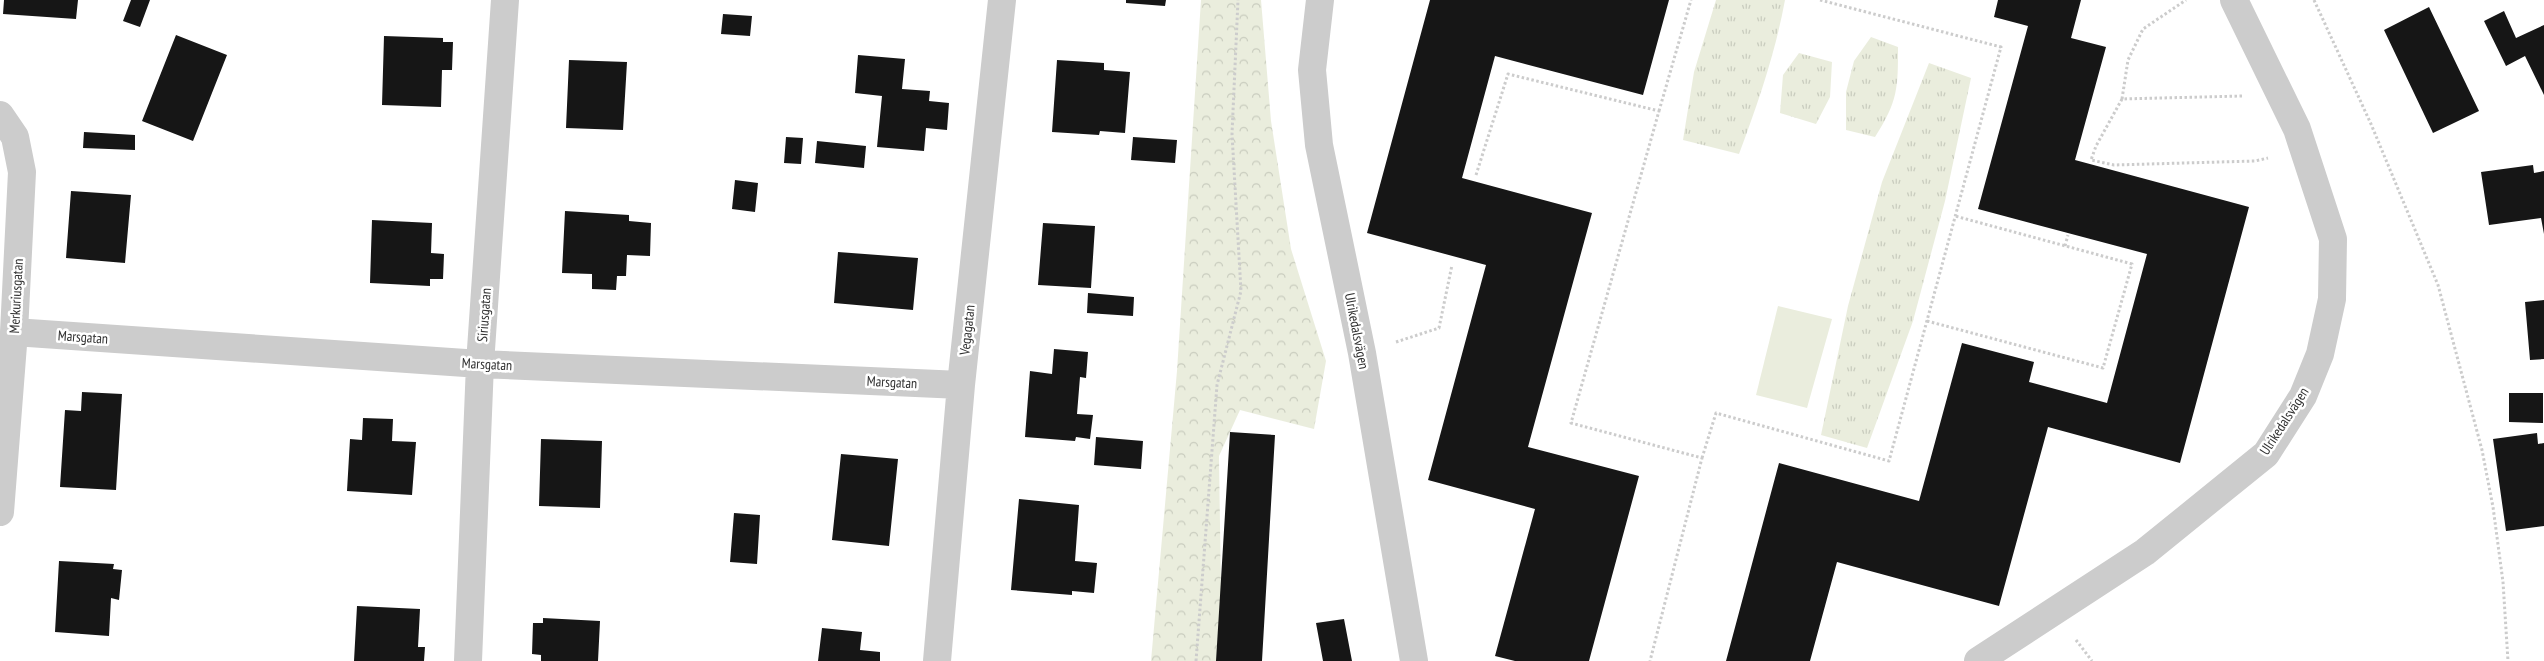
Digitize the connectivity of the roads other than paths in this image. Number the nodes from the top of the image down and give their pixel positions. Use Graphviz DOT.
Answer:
graph roads {
  1 [pos="505,0"];
  2 [pos="1002,0"];
  3 [pos="1320,0"];
  4 [pos="2234,0"];
  5 [pos="0,115"];
  6 [pos="14,332"];
  7 [pos="480,364"];
  8 [pos="961,385"];
  9 [pos="0,512"];
  10 [pos="468,661"];
  11 [pos="937,661"];
  12 [pos="1414,661"];
  13 [pos="1978,661"];
  1 -- 7 [label="street, Siriusgatan"];
  2 -- 8 [label="street, Vegagatan"];
  3 -- 12 [label="street, Ulrikedalsvägen"];
  4 -- 13 [label="street, Ulrikedalsvägen"];
  5 -- 6 [label="street, Merkuriusgatan"];
  6 -- 7 [label="street, Marsgatan"];
  6 -- 9 [label="street, Merkuriusgatan"];
  7 -- 8 [label="street, Marsgatan"];
  7 -- 10 [label="street, Siriusgatan"];
  8 -- 11 [label="street, Vegagatan"];
}
